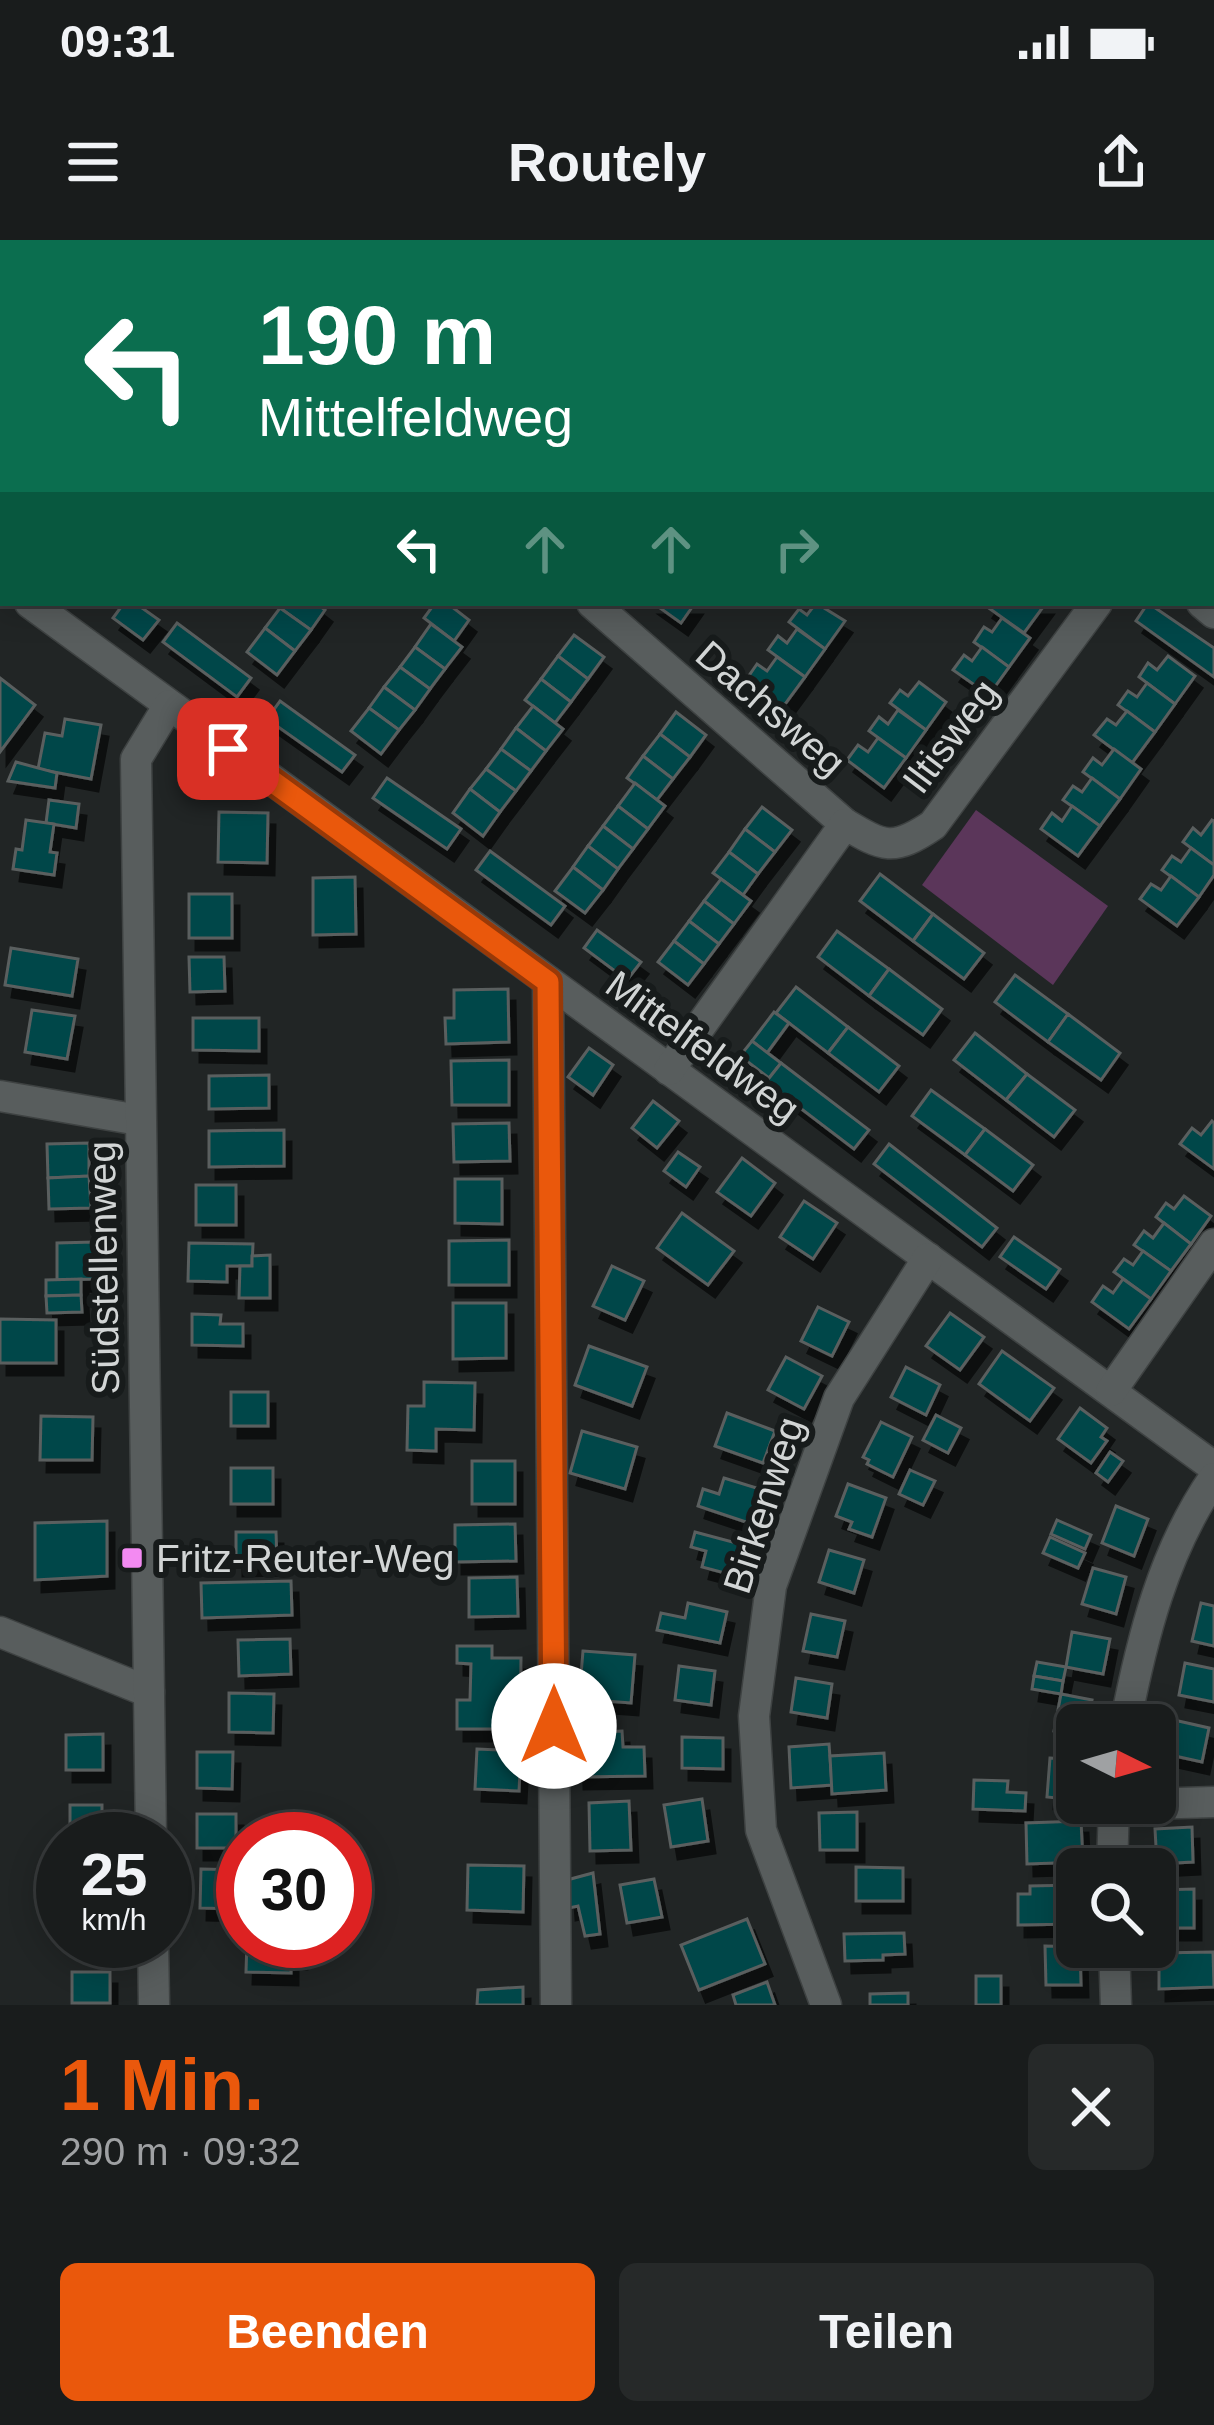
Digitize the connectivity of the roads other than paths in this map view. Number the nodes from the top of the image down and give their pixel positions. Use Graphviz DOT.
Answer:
graph roads {
  1 [pos="34,606"];
  2 [pos="595,606"];
  3 [pos="1095,606"];
  4 [pos="169,706"];
  5 [pos="845,824"];
  6 [pos="548,982"];
  7 [pos="669,1070"];
  8 [pos="0,1096"];
  9 [pos="140,1120"];
  10 [pos="1214,1244"];
  11 [pos="928,1258"];
  12 [pos="1111,1391"];
  13 [pos="1214,1467"];
  14 [pos="1214,1478"];
  15 [pos="0,1632"];
  16 [pos="149,1692"];
  17 [pos="1130,1704"];
  18 [pos="1214,1802"];
  19 [pos="1176,1803"];
  20 [pos="151,1812"];
  21 [pos="153,1968"];
  22 [pos="1115,1968"];
  23 [pos="154,2005"];
  24 [pos="556,2005"];
  25 [pos="826,2005"];
  26 [pos="1116,2005"];
  1 -- 4 [label="street, Mittelfeldweg"];
  2 -- 5 [label="street, Dachsweg"];
  3 -- 5 [label="street, Iltisweg"];
  4 -- 6 [label="street, Mittelfeldweg"];
  4 -- 9 [label="street, Südstellenweg"];
  5 -- 7 [label="street"];
  6 -- 7 [label="street, Mittelfeldweg"];
  6 -- 24 [label="street"];
  7 -- 11 [label="street, Mittelfeldweg"];
  8 -- 9 [label="street"];
  9 -- 16 [label="street, Südstellenweg"];
  10 -- 12 [label="street"];
  11 -- 12 [label="street, Mittelfeldweg"];
  11 -- 25 [label="street, Birkenweg"];
  12 -- 13 [label="street, Mittelfeldweg"];
  14 -- 17 [label="street"];
  15 -- 16 [label="street"];
  16 -- 20 [label="street, Südstellenweg"];
  18 -- 19 [label="street"];
  21 -- 23 [label="street"];
  22 -- 26 [label="street"];
}
